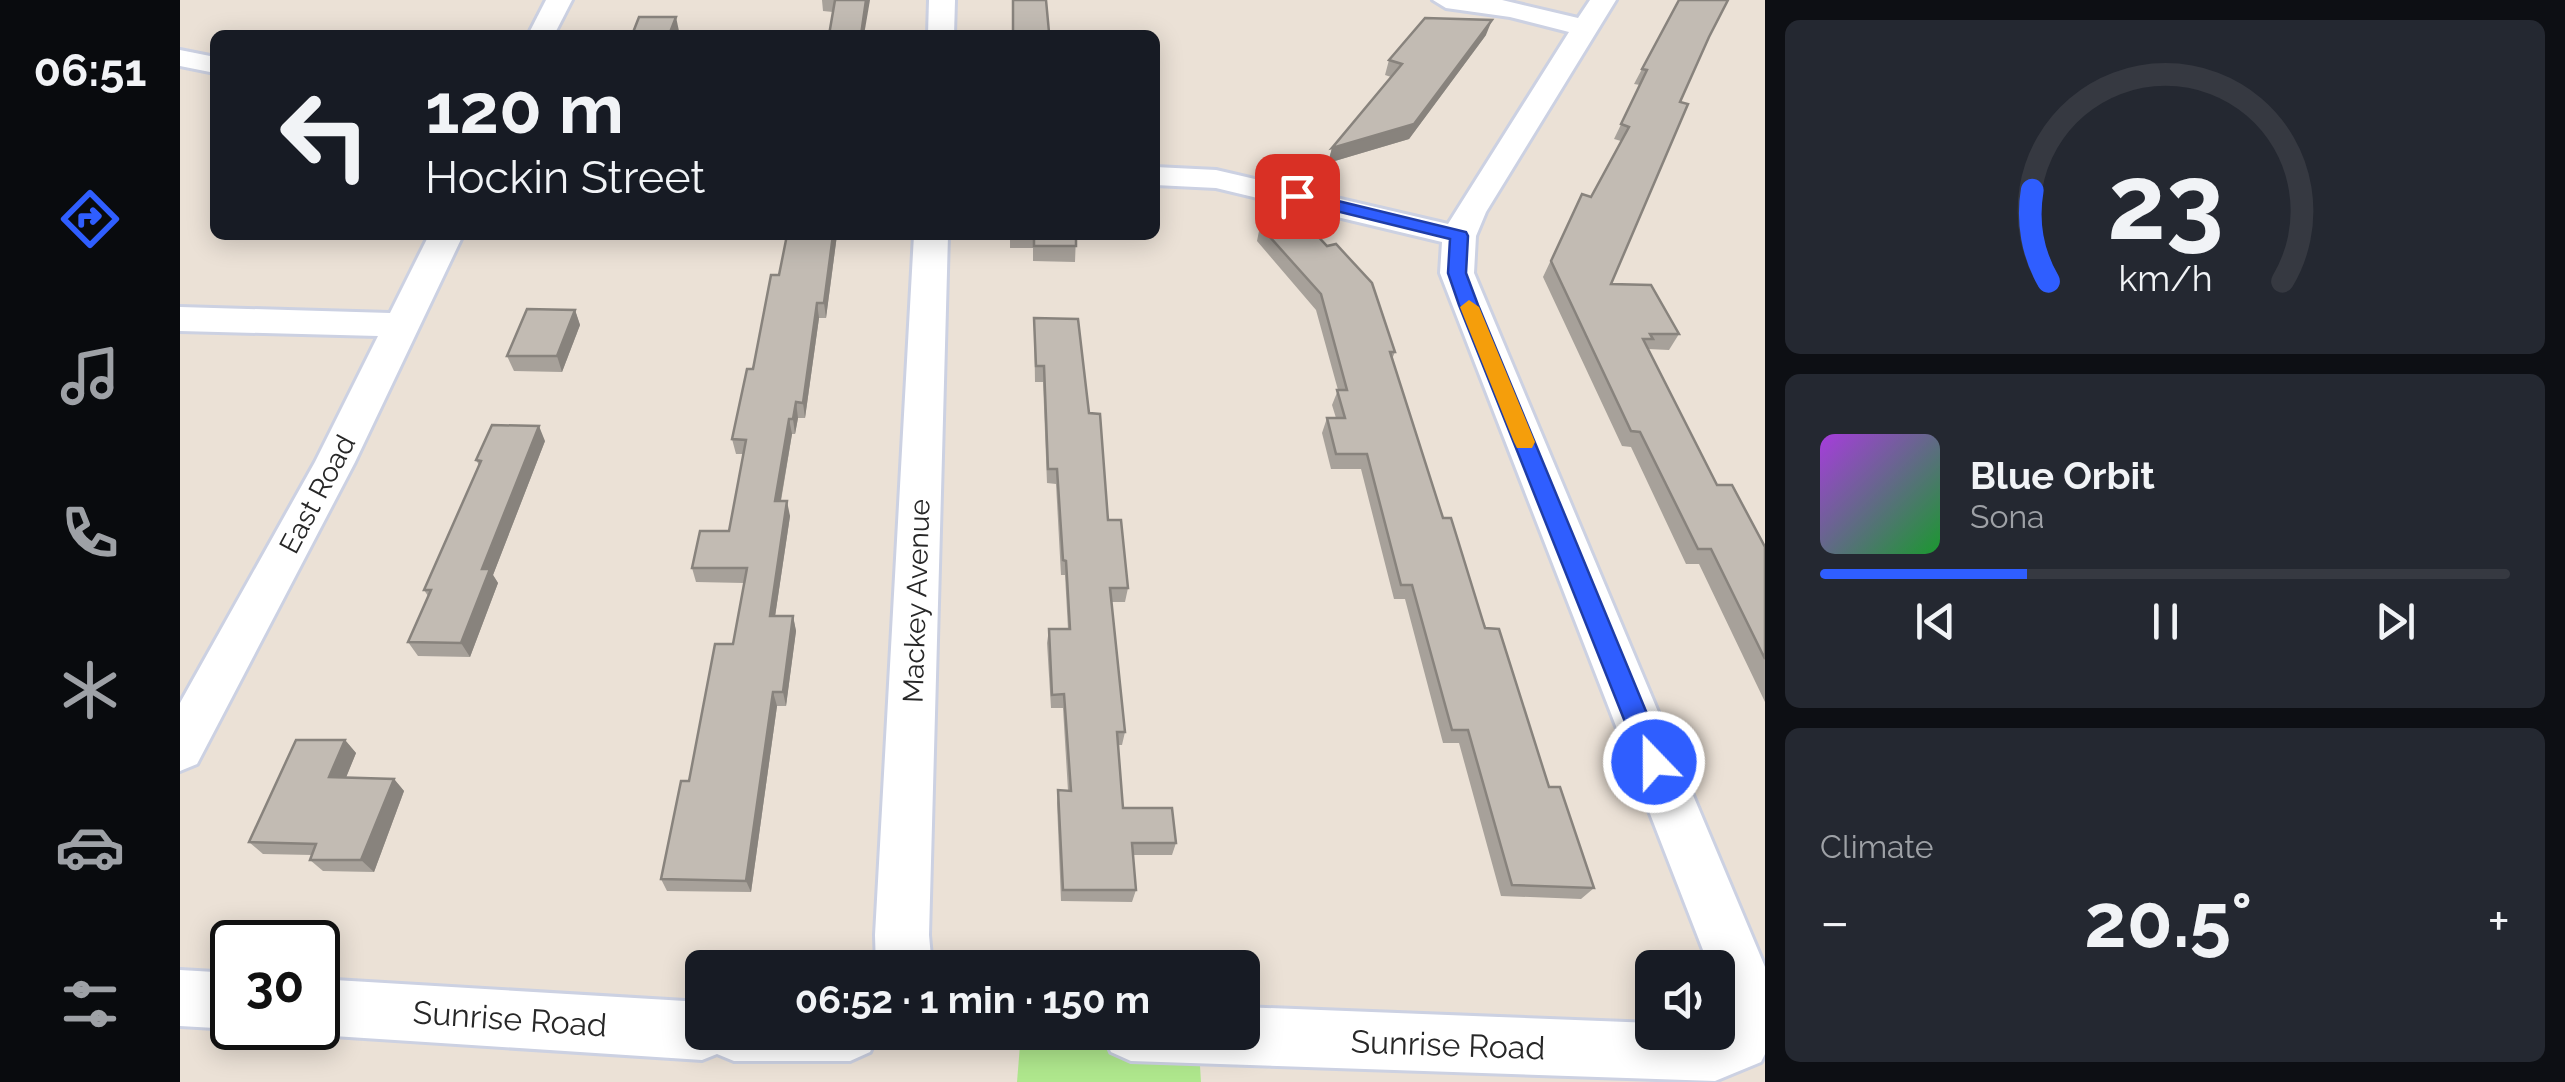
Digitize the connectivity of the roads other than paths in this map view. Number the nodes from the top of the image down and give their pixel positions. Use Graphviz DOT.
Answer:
graph roads {
  1 [pos="559,0"];
  2 [pos="942,0"];
  3 [pos="1446,0"];
  4 [pos="1594,14"];
  5 [pos="544,30"];
  6 [pos="940,30"];
  7 [pos="180,58"];
  8 [pos="210,64"];
  9 [pos="1160,176"];
  10 [pos="1460,236"];
  11 [pos="444,240"];
  12 [pos="931,240"];
  13 [pos="180,319"];
  14 [pos="404,324"];
  15 [pos="180,749"];
  16 [pos="905,950"];
  17 [pos="180,998"];
  18 [pos="210,1000"];
  19 [pos="340,1008"];
  20 [pos="685,1029"];
  21 [pos="1260,1037"];
  1 -- 5 [label="street"];
  2 -- 6 [label="street"];
  3 -- 4 [label="street"];
  4 -- 10 [label="street"];
  7 -- 8 [label="street"];
  9 -- 10 [label="street"];
  10 -- 21 [label="street, Sunrise Road"];
  11 -- 14 [label="street, East Road"];
  12 -- 16 [label="street, Mackey Avenue"];
  13 -- 14 [label="street"];
  14 -- 15 [label="street, East Road"];
  17 -- 18 [label="street"];
  19 -- 20 [label="street, Sunrise Road"];
}
